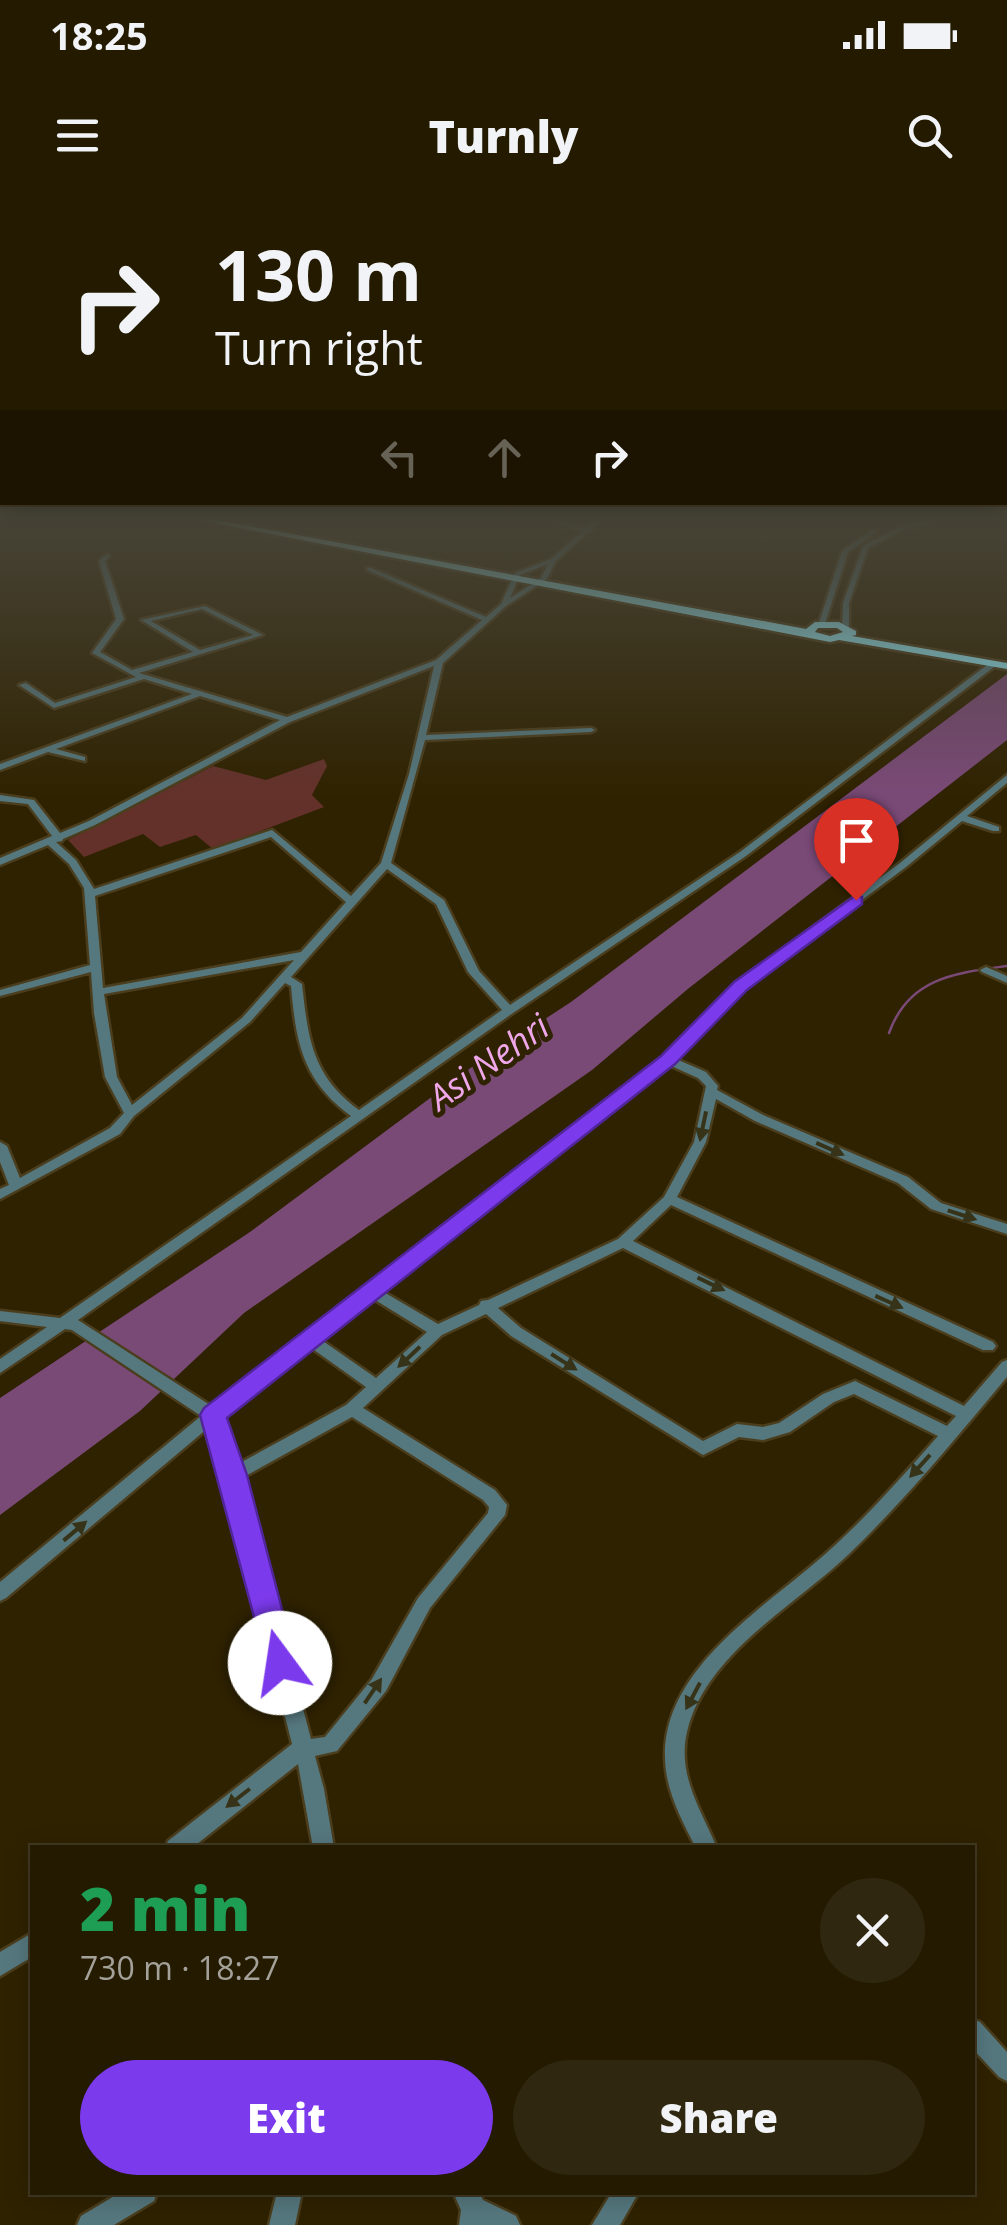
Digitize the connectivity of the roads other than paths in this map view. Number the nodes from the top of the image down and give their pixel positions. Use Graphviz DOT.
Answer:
graph roads {
  1 [pos="117,610"];
  2 [pos="188,610"];
  3 [pos="211,610"];
  4 [pos="465,610"];
  5 [pos="498,610"];
  6 [pos="709,610"];
  7 [pos="733,610"];
  8 [pos="826,610"];
  9 [pos="827,610"];
  10 [pos="846,610"];
  11 [pos="751,614"];
  12 [pos="487,620"];
  13 [pos="815,628"];
  14 [pos="845,631"];
  15 [pos="200,653"];
  16 [pos="439,662"];
  17 [pos="1003,662"];
  18 [pos="131,674"];
  19 [pos="144,677"];
  20 [pos="23,685"];
  21 [pos="202,693"];
  22 [pos="287,720"];
  23 [pos="592,730"];
  24 [pos="420,738"];
  25 [pos="49,750"];
  26 [pos="82,759"];
  27 [pos="0,767"];
  28 [pos="1007,778"];
  29 [pos="993,790"];
  30 [pos="1007,794"];
  31 [pos="0,798"];
  32 [pos="960,817"];
  33 [pos="996,829"];
  34 [pos="55,841"];
  35 [pos="0,862"];
  36 [pos="386,864"];
  37 [pos="90,894"];
  38 [pos="352,902"];
  39 [pos="302,955"];
  40 [pos="97,967"];
  41 [pos="986,970"];
  42 [pos="286,979"];
  43 [pos="1007,980"];
  44 [pos="98,992"];
  45 [pos="0,993"];
  46 [pos="509,1011"];
  47 [pos="668,1060"];
  48 [pos="712,1091"];
  49 [pos="130,1113"];
  50 [pos="358,1116"];
  51 [pos="0,1146"];
  52 [pos="16,1186"];
  53 [pos="0,1195"];
  54 [pos="669,1199"];
  55 [pos="1007,1229"];
  56 [pos="624,1242"];
  57 [pos="371,1292"];
  58 [pos="486,1305"];
  59 [pos="0,1316"];
  60 [pos="67,1325"];
  61 [pos="436,1331"];
  62 [pos="309,1339"];
  63 [pos="988,1346"];
  64 [pos="1007,1366"];
  65 [pos="0,1368"];
  66 [pos="377,1387"];
  67 [pos="206,1410"];
  68 [pos="352,1410"];
  69 [pos="966,1414"];
  70 [pos="948,1434"];
  71 [pos="233,1475"];
  72 [pos="0,1593"];
  73 [pos="302,1749"];
  74 [pos="179,1845"];
  75 [pos="323,1845"];
  76 [pos="706,1845"];
  77 [pos="30,1945"];
  78 [pos="0,1964"];
  79 [pos="975,2033"];
  80 [pos="1007,2069"];
  81 [pos="140,2195"];
  82 [pos="289,2195"];
  83 [pos="625,2195"];
  84 [pos="470,2209"];
  85 [pos="90,2225"];
  86 [pos="282,2225"];
  87 [pos="507,2225"];
  88 [pos="605,2225"];
  1 -- 18 [label="street"];
  2 -- 15 [label="street"];
  3 -- 15 [label="street"];
  4 -- 12 [label="street"];
  5 -- 12 [label="street"];
  6 -- 13 [label="highway"];
  7 -- 11 [label="highway"];
  8 -- 11 [label="highway"];
  9 -- 13 [label="street"];
  10 -- 14 [label="street"];
  11 -- 13 [label="highway"];
  12 -- 16 [label="street"];
  13 -- 14 [label="highway"];
  14 -- 17 [label="highway"];
  15 -- 18 [label="street"];
  16 -- 22 [label="street"];
  16 -- 24 [label="street"];
  17 -- 46 [label="street"];
  18 -- 19 [label="street"];
  19 -- 20 [label="street"];
  19 -- 21 [label="street"];
  21 -- 22 [label="street"];
  21 -- 25 [label="street"];
  22 -- 34 [label="street"];
  23 -- 24 [label="street"];
  24 -- 36 [label="street"];
  25 -- 26 [label="street"];
  25 -- 27 [label="street"];
  28 -- 29 [label="street"];
  29 -- 30 [label="street"];
  29 -- 32 [label="street"];
  31 -- 34 [label="street"];
  32 -- 33 [label="street"];
  32 -- 47 [label="street"];
  34 -- 35 [label="street"];
  34 -- 37 [label="street"];
  36 -- 38 [label="street"];
  36 -- 46 [label="street"];
  37 -- 38 [label="street"];
  37 -- 40 [label="street"];
  38 -- 39 [label="street"];
  39 -- 42 [label="street"];
  39 -- 44 [label="street"];
  40 -- 44 [label="street"];
  40 -- 45 [label="street"];
  41 -- 43 [label="street"];
  42 -- 49 [label="street"];
  42 -- 50 [label="street"];
  44 -- 49 [label="street"];
  46 -- 50 [label="street"];
  47 -- 48 [label="street"];
  47 -- 57 [label="street"];
  48 -- 54 [label="street, one-way"];
  48 -- 55 [label="street, one-way"];
  49 -- 52 [label="street"];
  50 -- 60 [label="street"];
  51 -- 52 [label="street"];
  52 -- 53 [label="street"];
  54 -- 56 [label="street"];
  54 -- 63 [label="street, one-way"];
  56 -- 58 [label="street"];
  56 -- 69 [label="street, one-way"];
  57 -- 61 [label="street"];
  57 -- 62 [label="street"];
  58 -- 61 [label="street"];
  58 -- 70 [label="street, one-way"];
  59 -- 60 [label="street"];
  60 -- 65 [label="street"];
  60 -- 67 [label="street"];
  61 -- 66 [label="street, one-way"];
  62 -- 66 [label="street"];
  62 -- 67 [label="street"];
  64 -- 69 [label="street"];
  66 -- 68 [label="street"];
  67 -- 71 [label="street"];
  72 -- 67 [label="street, one-way"];
  68 -- 71 [label="street"];
  73 -- 68 [label="street, one-way"];
  69 -- 70 [label="street"];
  70 -- 76 [label="street, one-way"];
  71 -- 73 [label="street"];
  73 -- 74 [label="street, one-way"];
  73 -- 75 [label="street"];
  77 -- 78 [label="street"];
  79 -- 80 [label="street"];
  81 -- 85 [label="street"];
  82 -- 86 [label="street"];
  83 -- 88 [label="street"];
  84 -- 87 [label="street"];
}
